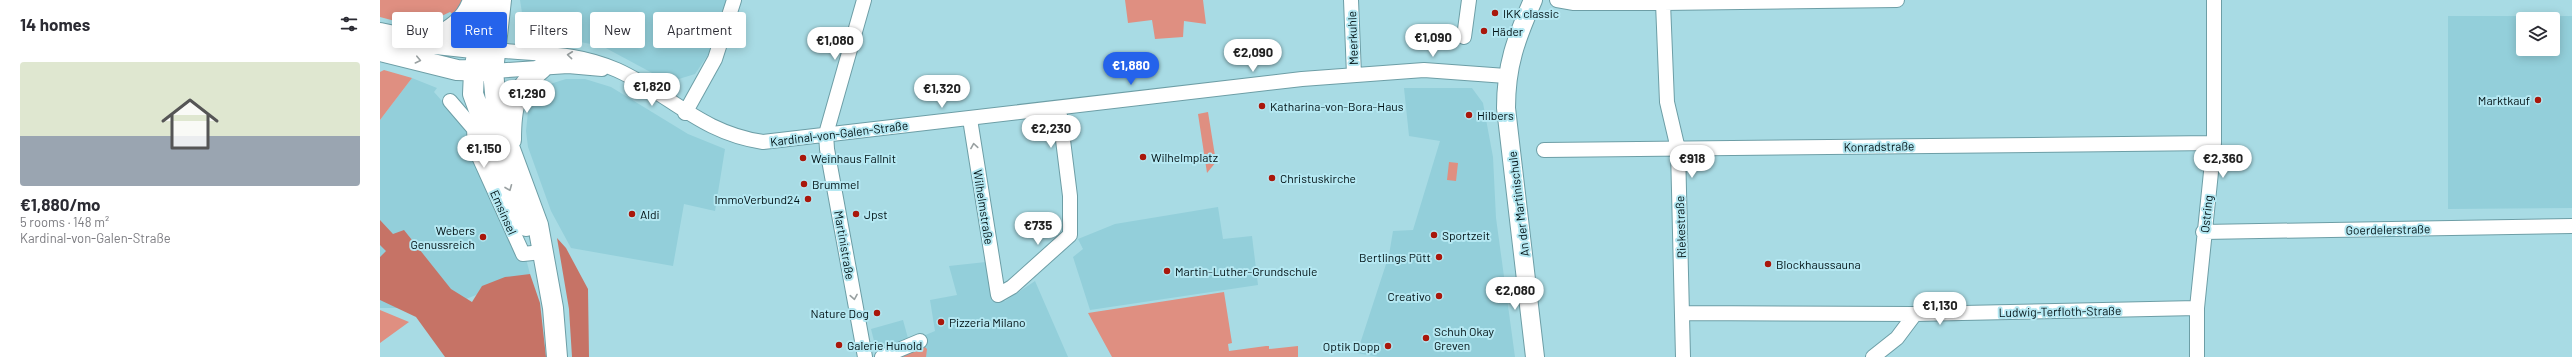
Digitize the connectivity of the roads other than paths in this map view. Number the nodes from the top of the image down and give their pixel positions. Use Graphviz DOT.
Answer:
graph roads {
  1 [pos="473,0"];
  2 [pos="486,0"];
  3 [pos="501,0"];
  4 [pos="734,0"];
  5 [pos="864,0"];
  6 [pos="1351,0"];
  7 [pos="1469,0"];
  8 [pos="1533,0"];
  9 [pos="1557,0"];
  10 [pos="1896,0"];
  11 [pos="2214,0"];
  12 [pos="1664,3"];
  13 [pos="443,34"];
  14 [pos="1464,37"];
  15 [pos="382,40"];
  16 [pos="392,41"];
  17 [pos="443,45"];
  18 [pos="486,49"];
  19 [pos="542,68"];
  20 [pos="483,71"];
  21 [pos="618,71"];
  22 [pos="1354,75"];
  23 [pos="1506,76"];
  24 [pos="450,101"];
  25 [pos="1059,108"];
  26 [pos="685,113"];
  27 [pos="970,119"];
  28 [pos="479,127"];
  29 [pos="826,134"];
  30 [pos="2214,142"];
  31 [pos="1678,149"];
  32 [pos="1544,150"];
  33 [pos="512,156"];
  34 [pos="2572,226"];
  35 [pos="2203,232"];
  36 [pos="542,252"];
  37 [pos="2197,308"];
  38 [pos="1683,313"];
  39 [pos="1915,314"];
  40 [pos="920,341"];
  41 [pos="557,357"];
  42 [pos="865,357"];
  43 [pos="882,357"];
  44 [pos="1535,357"];
  45 [pos="1683,357"];
  46 [pos="1873,357"];
  47 [pos="2197,357"];
  1 -- 13 [label="main road"];
  2 -- 18 [label="main road"];
  3 -- 18 [label="main road"];
  4 -- 26 [label="street"];
  5 -- 29 [label="street"];
  6 -- 22 [label="street, Meerkuhle"];
  7 -- 14 [label="street"];
  8 -- 23 [label="street, An der Martinischule"];
  9 -- 12 [label="street"];
  10 -- 12 [label="street"];
  11 -- 30 [label="street, Ostring"];
  12 -- 31 [label="street, Riekestraße"];
  15 -- 16 [label="main road"];
  15 -- 20 [label="main road, one-way"];
  17 -- 18 [label="main road"];
  18 -- 20 [label="main road"];
  21 -- 18 [label="street, Kardinal-von-Galen-Straße, one-way"];
  19 -- 20 [label="street, Kardinal-von-Galen-Straße"];
  19 -- 21 [label="street, Kardinal-von-Galen-Straße"];
  19 -- 33 [label="main road"];
  20 -- 28 [label="main road"];
  20 -- 33 [label="main road"];
  21 -- 26 [label="street, Kardinal-von-Galen-Straße"];
  22 -- 23 [label="street, Kardinal-von-Galen-Straße"];
  22 -- 25 [label="street, Kardinal-von-Galen-Straße"];
  23 -- 44 [label="street, An der Martinischule"];
  24 -- 28 [label="street"];
  25 -- 27 [label="street, Kardinal-von-Galen-Straße"];
  25 -- 27 [label="street, Wilhelmstraße, one-way"];
  26 -- 29 [label="street, Kardinal-von-Galen-Straße"];
  27 -- 29 [label="street, Kardinal-von-Galen-Straße"];
  28 -- 36 [label="main road"];
  29 -- 42 [label="street, Martinistraße, one-way"];
  30 -- 31 [label="street, Konradstraße"];
  30 -- 35 [label="street, Ostring"];
  31 -- 32 [label="street, Konradstraße"];
  31 -- 38 [label="street, Riekestraße"];
  33 -- 36 [label="main road"];
  34 -- 35 [label="street, Goerdelerstraße"];
  35 -- 37 [label="street, Ostring"];
  36 -- 41 [label="main road"];
  37 -- 39 [label="street, Ludwig-Terfloth-Straße"];
  37 -- 47 [label="street, Ostring"];
  38 -- 39 [label="street, Ludwig-Terfloth-Straße"];
  38 -- 45 [label="street, Riekestraße"];
  39 -- 46 [label="street"];
  40 -- 43 [label="street"];
}
